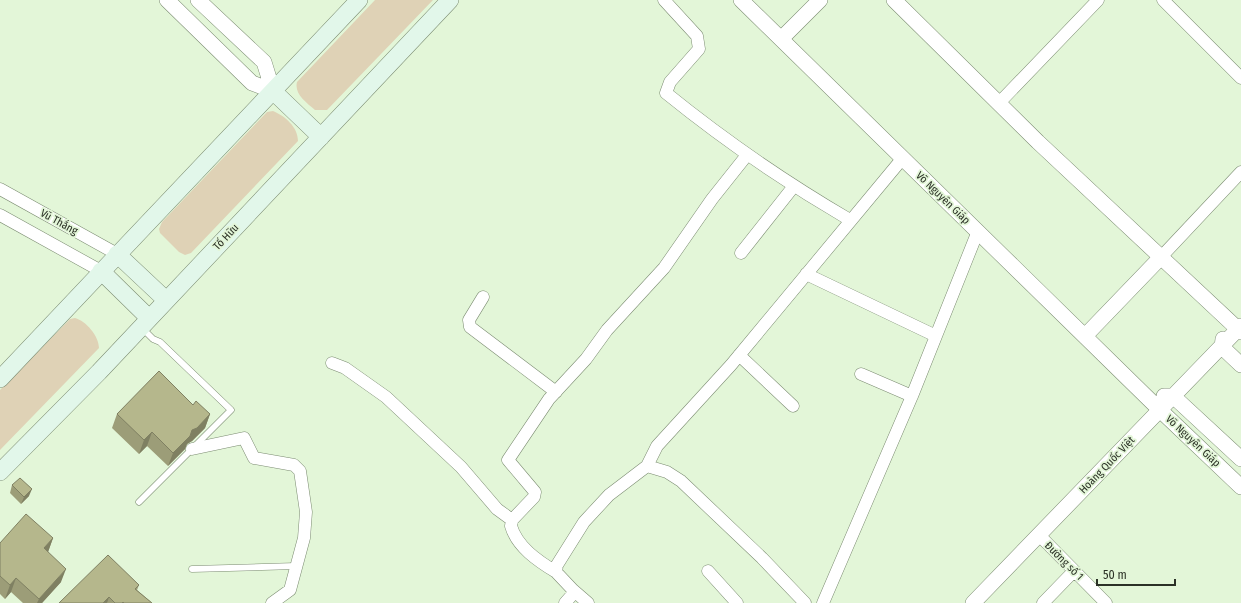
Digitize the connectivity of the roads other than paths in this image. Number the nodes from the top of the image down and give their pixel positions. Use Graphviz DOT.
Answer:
graph roads {
  1 [pos="167,0"];
  2 [pos="198,0"];
  3 [pos="359,0"];
  4 [pos="450,0"];
  5 [pos="664,0"];
  6 [pos="741,0"];
  7 [pos="820,0"];
  8 [pos="894,0"];
  9 [pos="1098,0"];
  10 [pos="1163,0"];
  11 [pos="229,29"];
  12 [pos="781,40"];
  13 [pos="213,44"];
  14 [pos="1241,78"];
  15 [pos="273,91"];
  16 [pos="999,103"];
  17 [pos="321,137"];
  18 [pos="747,155"];
  19 [pos="902,158"];
  20 [pos="1241,172"];
  21 [pos="794,186"];
  22 [pos="0,189"];
  23 [pos="0,215"];
  24 [pos="850,220"];
  25 [pos="978,231"];
  26 [pos="741,253"];
  27 [pos="117,254"];
  28 [pos="1162,256"];
  29 [pos="101,271"];
  30 [pos="806,274"];
  31 [pos="483,297"];
  32 [pos="166,300"];
  33 [pos="1226,318"];
  34 [pos="145,323"];
  35 [pos="1240,329"];
  36 [pos="936,336"];
  37 [pos="1084,336"];
  38 [pos="1222,347"];
  39 [pos="739,355"];
  40 [pos="332,363"];
  41 [pos="1241,366"];
  42 [pos="4,370"];
  43 [pos="861,374"];
  44 [pos="556,392"];
  45 [pos="912,396"];
  46 [pos="1145,396"];
  47 [pos="1173,396"];
  48 [pos="793,406"];
  49 [pos="1160,410"];
  50 [pos="192,449"];
  51 [pos="1241,459"];
  52 [pos="647,466"];
  53 [pos="0,472"];
  54 [pos="1241,487"];
  55 [pos="139,502"];
  56 [pos="512,520"];
  57 [pos="1038,535"];
  58 [pos="296,566"];
  59 [pos="192,569"];
  60 [pos="708,571"];
  61 [pos="1074,571"];
  62 [pos="556,572"];
  63 [pos="573,590"];
  64 [pos="1101,601"];
  65 [pos="272,603"];
  66 [pos="565,603"];
  67 [pos="588,603"];
  68 [pos="737,603"];
  69 [pos="805,603"];
  70 [pos="823,603"];
  71 [pos="973,603"];
  72 [pos="1043,603"];
  1 -- 13 [label="street"];
  2 -- 11 [label="street"];
  3 -- 15 [label="main road"];
  4 -- 17 [label="main road, Tố Hữu"];
  5 -- 18 [label="street"];
  6 -- 12 [label="street, Võ Nguyên Giáp"];
  7 -- 12 [label="street"];
  8 -- 16 [label="street"];
  9 -- 16 [label="street"];
  10 -- 14 [label="street"];
  11 -- 13 [label="street"];
  11 -- 15 [label="street"];
  12 -- 19 [label="street, Võ Nguyên Giáp"];
  13 -- 15 [label="street"];
  15 -- 17 [label="main road"];
  15 -- 27 [label="main road"];
  16 -- 28 [label="street"];
  17 -- 32 [label="main road, Tố Hữu"];
  18 -- 21 [label="street"];
  18 -- 44 [label="street"];
  19 -- 24 [label="street"];
  19 -- 25 [label="street, Võ Nguyên Giáp"];
  20 -- 28 [label="street"];
  21 -- 24 [label="street"];
  21 -- 26 [label="street"];
  22 -- 27 [label="street, Vũ Thắng"];
  23 -- 29 [label="street, Vũ Thắng"];
  24 -- 30 [label="street"];
  25 -- 36 [label="street"];
  25 -- 37 [label="street, Võ Nguyên Giáp"];
  27 -- 29 [label="main road"];
  27 -- 32 [label="main road"];
  28 -- 33 [label="street"];
  28 -- 37 [label="street"];
  29 -- 34 [label="main road"];
  29 -- 42 [label="main road"];
  30 -- 36 [label="street"];
  30 -- 39 [label="street"];
  31 -- 44 [label="street"];
  32 -- 34 [label="main road, Tố Hữu"];
  33 -- 35 [label="street"];
  33 -- 38 [label="street"];
  34 -- 50 [label="lane"];
  34 -- 53 [label="main road, Tố Hữu"];
  35 -- 38 [label="street, Hoàng Quốc Việt"];
  36 -- 45 [label="street"];
  37 -- 46 [label="street, Võ Nguyên Giáp"];
  38 -- 41 [label="street"];
  38 -- 47 [label="street, Hoàng Quốc Việt"];
  39 -- 48 [label="street"];
  39 -- 52 [label="street"];
  40 -- 56 [label="street"];
  43 -- 45 [label="street"];
  44 -- 56 [label="street"];
  45 -- 70 [label="street"];
  46 -- 47 [label="street, Võ Nguyên Giáp"];
  46 -- 49 [label="street, Võ Nguyên Giáp"];
  47 -- 49 [label="street, Hoàng Quốc Việt"];
  47 -- 51 [label="street, Võ Nguyên Giáp"];
  49 -- 54 [label="street, Võ Nguyên Giáp"];
  49 -- 57 [label="street, Hoàng Quốc Việt"];
  50 -- 55 [label="lane"];
  50 -- 58 [label="street"];
  52 -- 62 [label="street"];
  52 -- 69 [label="street"];
  56 -- 62 [label="street"];
  57 -- 61 [label="street, Đường số 1"];
  57 -- 71 [label="street, Hoàng Quốc Việt"];
  58 -- 59 [label="lane"];
  58 -- 65 [label="street"];
  60 -- 68 [label="street"];
  61 -- 64 [label="street, Đường số 1"];
  61 -- 72 [label="street"];
  62 -- 63 [label="street"];
  63 -- 66 [label="street"];
  63 -- 67 [label="street"];
}
